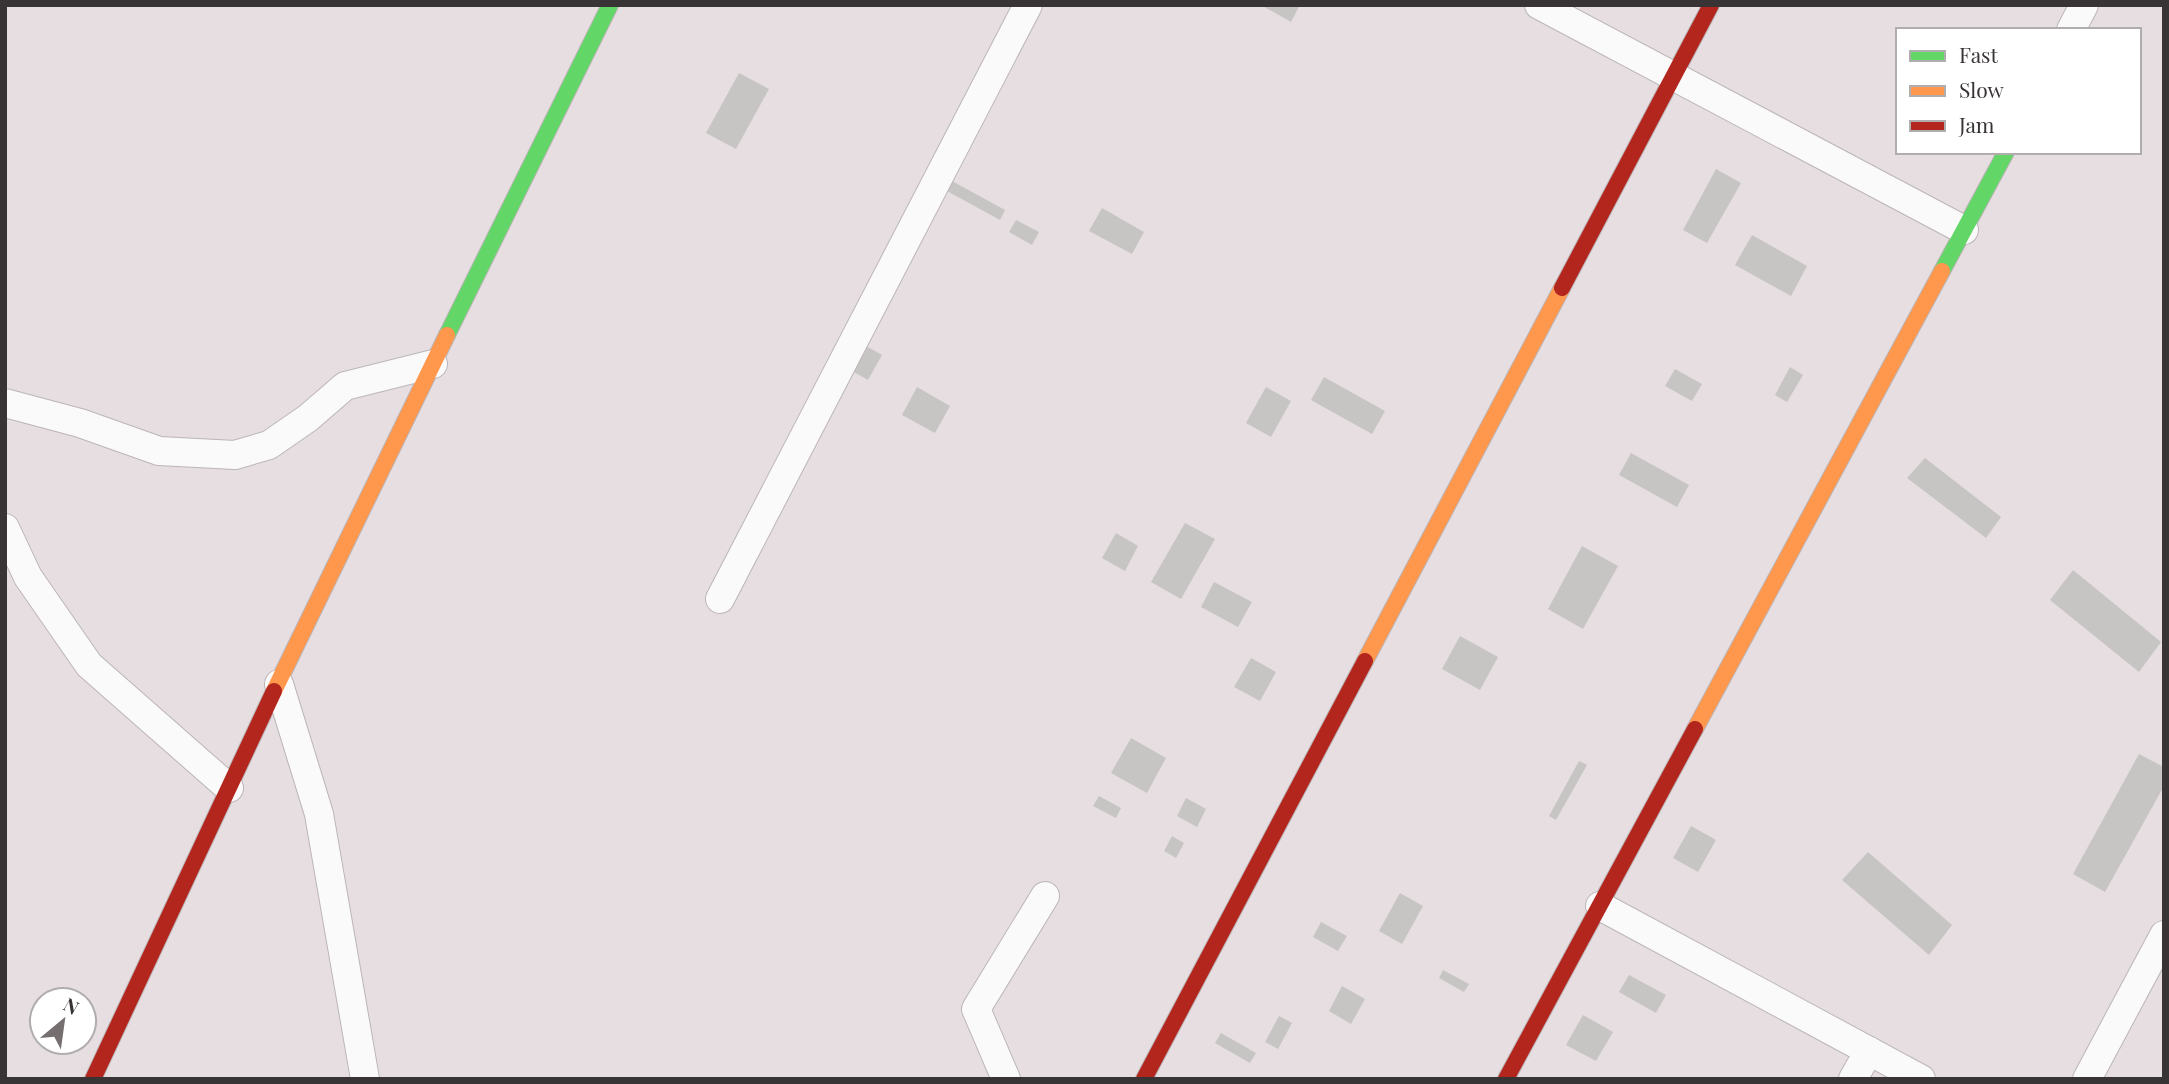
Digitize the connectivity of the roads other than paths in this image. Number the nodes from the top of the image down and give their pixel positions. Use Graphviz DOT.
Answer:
graph roads {
  1 [pos="610,5"];
  2 [pos="1028,5"];
  3 [pos="1539,5"];
  4 [pos="1711,5"];
  5 [pos="2084,5"];
  6 [pos="2072,28"];
  7 [pos="1674,76"];
  8 [pos="2005,154"];
  9 [pos="1964,230"];
  10 [pos="433,364"];
  11 [pos="5,403"];
  12 [pos="5,528"];
  13 [pos="720,599"];
  14 [pos="279,684"];
  15 [pos="229,788"];
  16 [pos="1045,896"];
  17 [pos="1600,906"];
  18 [pos="2164,935"];
  19 [pos="1869,1051"];
  20 [pos="93,1079"];
  21 [pos="365,1079"];
  22 [pos="1006,1079"];
  23 [pos="1144,1079"];
  24 [pos="1506,1079"];
  25 [pos="1853,1079"];
  26 [pos="1921,1079"];
  27 [pos="2087,1079"];
  1 -- 10 [label="street"];
  2 -- 13 [label="street"];
  3 -- 7 [label="street"];
  4 -- 7 [label="street"];
  5 -- 6 [label="street"];
  7 -- 9 [label="street"];
  7 -- 23 [label="street"];
  8 -- 9 [label="street"];
  9 -- 17 [label="street"];
  10 -- 11 [label="street"];
  10 -- 14 [label="street"];
  12 -- 15 [label="street"];
  14 -- 15 [label="street"];
  14 -- 21 [label="street"];
  15 -- 20 [label="street"];
  16 -- 22 [label="street"];
  17 -- 19 [label="street"];
  17 -- 24 [label="street"];
  18 -- 27 [label="street"];
  19 -- 25 [label="street"];
  19 -- 26 [label="street"];
}
